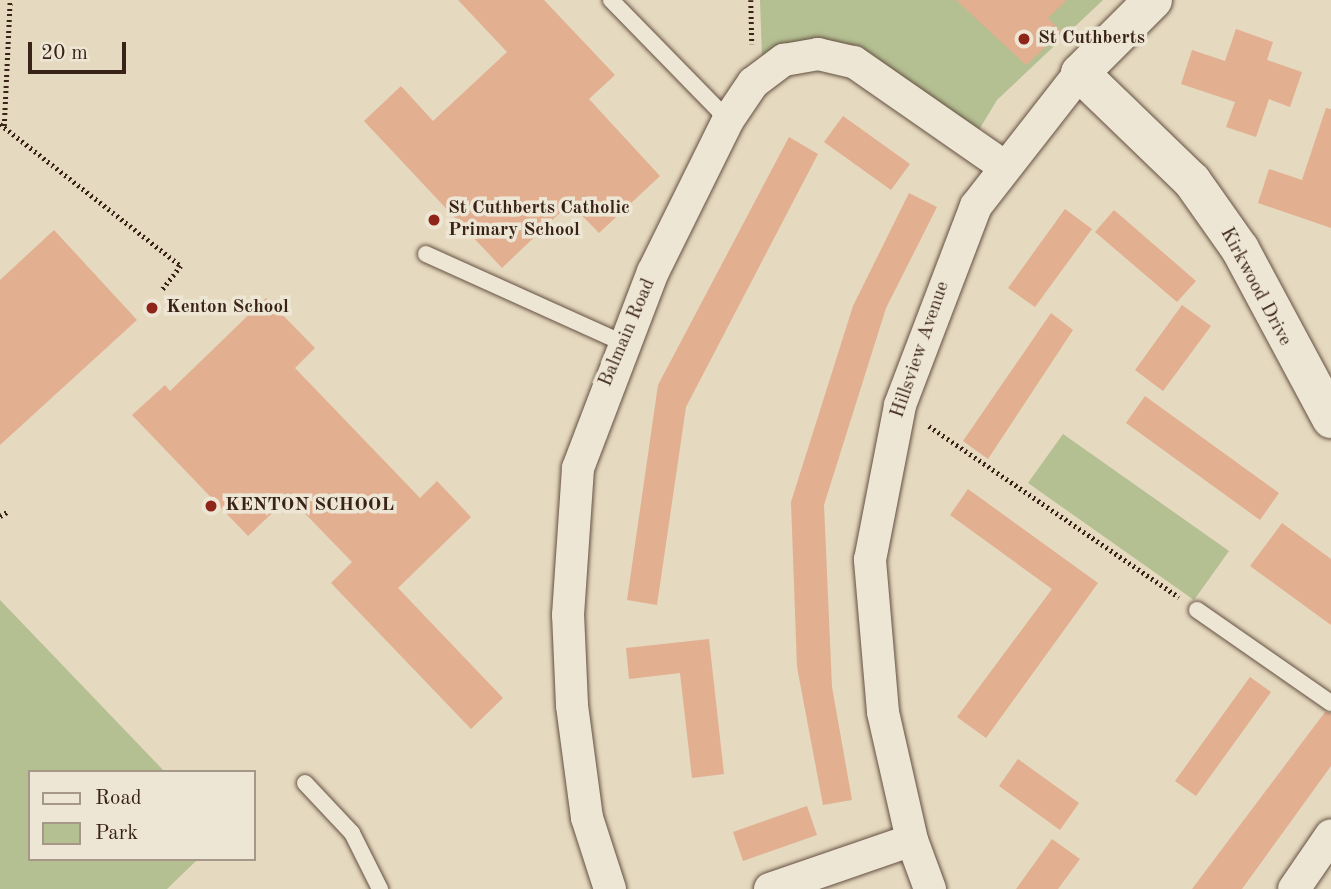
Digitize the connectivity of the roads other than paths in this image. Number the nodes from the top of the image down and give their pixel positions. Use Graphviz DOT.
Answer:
graph roads {
  1 [pos="611,0"];
  2 [pos="1153,0"];
  3 [pos="1080,73"];
  4 [pos="728,120"];
  5 [pos="1002,165"];
  6 [pos="426,254"];
  7 [pos="623,343"];
  8 [pos="1331,419"];
  9 [pos="1197,610"];
  10 [pos="1331,704"];
  11 [pos="305,782"];
  12 [pos="1331,835"];
  13 [pos="912,840"];
  14 [pos="380,889"];
  15 [pos="610,889"];
  16 [pos="770,889"];
  17 [pos="930,889"];
  18 [pos="1294,889"];
  1 -- 4 [label="lane"];
  2 -- 3 [label="street, Hillsview Avenue"];
  3 -- 5 [label="street, Hillsview Avenue"];
  3 -- 8 [label="street, Kirkwood Drive"];
  4 -- 5 [label="street, Balmain Road"];
  4 -- 7 [label="street, Balmain Road"];
  5 -- 13 [label="street, Hillsview Avenue"];
  6 -- 7 [label="lane"];
  7 -- 15 [label="street, Balmain Road"];
  9 -- 10 [label="lane"];
  11 -- 14 [label="lane"];
  12 -- 18 [label="street"];
  13 -- 16 [label="street"];
  13 -- 17 [label="street, Hillsview Avenue"];
}
